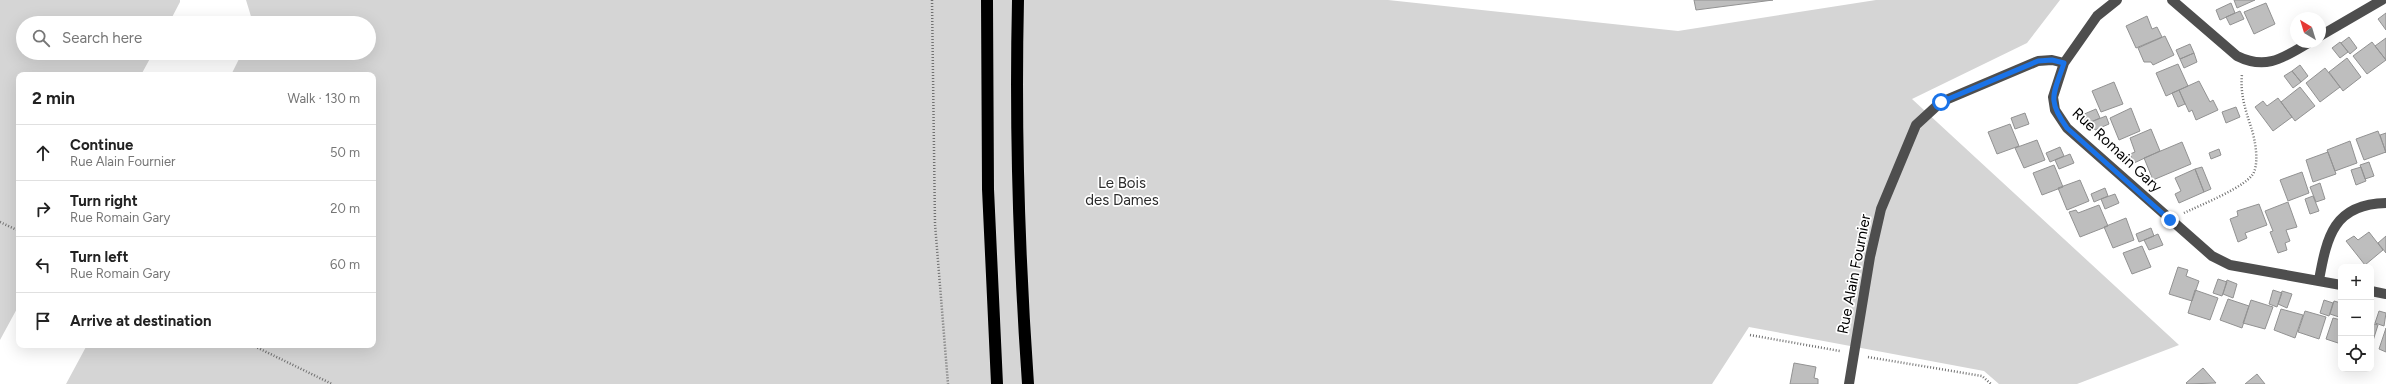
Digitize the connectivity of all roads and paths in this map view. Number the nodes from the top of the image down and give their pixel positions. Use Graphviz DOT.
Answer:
graph roads {
  1 [pos="932,0"];
  2 [pos="987,0"];
  3 [pos="1018,0"];
  4 [pos="2117,0"];
  5 [pos="2172,0"];
  6 [pos="2382,0"];
  7 [pos="2326,33"];
  8 [pos="2300,48"];
  9 [pos="2244,60"];
  10 [pos="2064,63"];
  11 [pos="2386,203"];
  12 [pos="2170,220"];
  13 [pos="0,222"];
  14 [pos="16,230"];
  15 [pos="2319,280"];
  16 [pos="2338,284"];
  17 [pos="2374,292"];
  18 [pos="2386,294"];
  19 [pos="1750,335"];
  20 [pos="258,348"];
  21 [pos="1854,354"];
  22 [pos="332,384"];
  23 [pos="948,384"];
  24 [pos="997,384"];
  25 [pos="1028,384"];
  26 [pos="1849,384"];
  27 [pos="1991,384"];
  1 -- 23 [label="path"];
  2 -- 24 [label="highway"];
  3 -- 25 [label="highway"];
  4 -- 10 [label="street, Rue Romain Gary"];
  5 -- 9 [label="street"];
  6 -- 7 [label="street"];
  8 -- 9 [label="street"];
  9 -- 12 [label="path"];
  10 -- 12 [label="street, Rue Romain Gary"];
  10 -- 21 [label="street, Rue Alain Fournier"];
  11 -- 15 [label="street"];
  12 -- 15 [label="street, Rue Romain Gary"];
  13 -- 14 [label="path"];
  15 -- 16 [label="street, Rue Romain Gary"];
  17 -- 18 [label="street"];
  19 -- 21 [label="path"];
  20 -- 22 [label="path"];
  21 -- 26 [label="street, Rue Alain Fournier"];
  21 -- 27 [label="path"];
}
